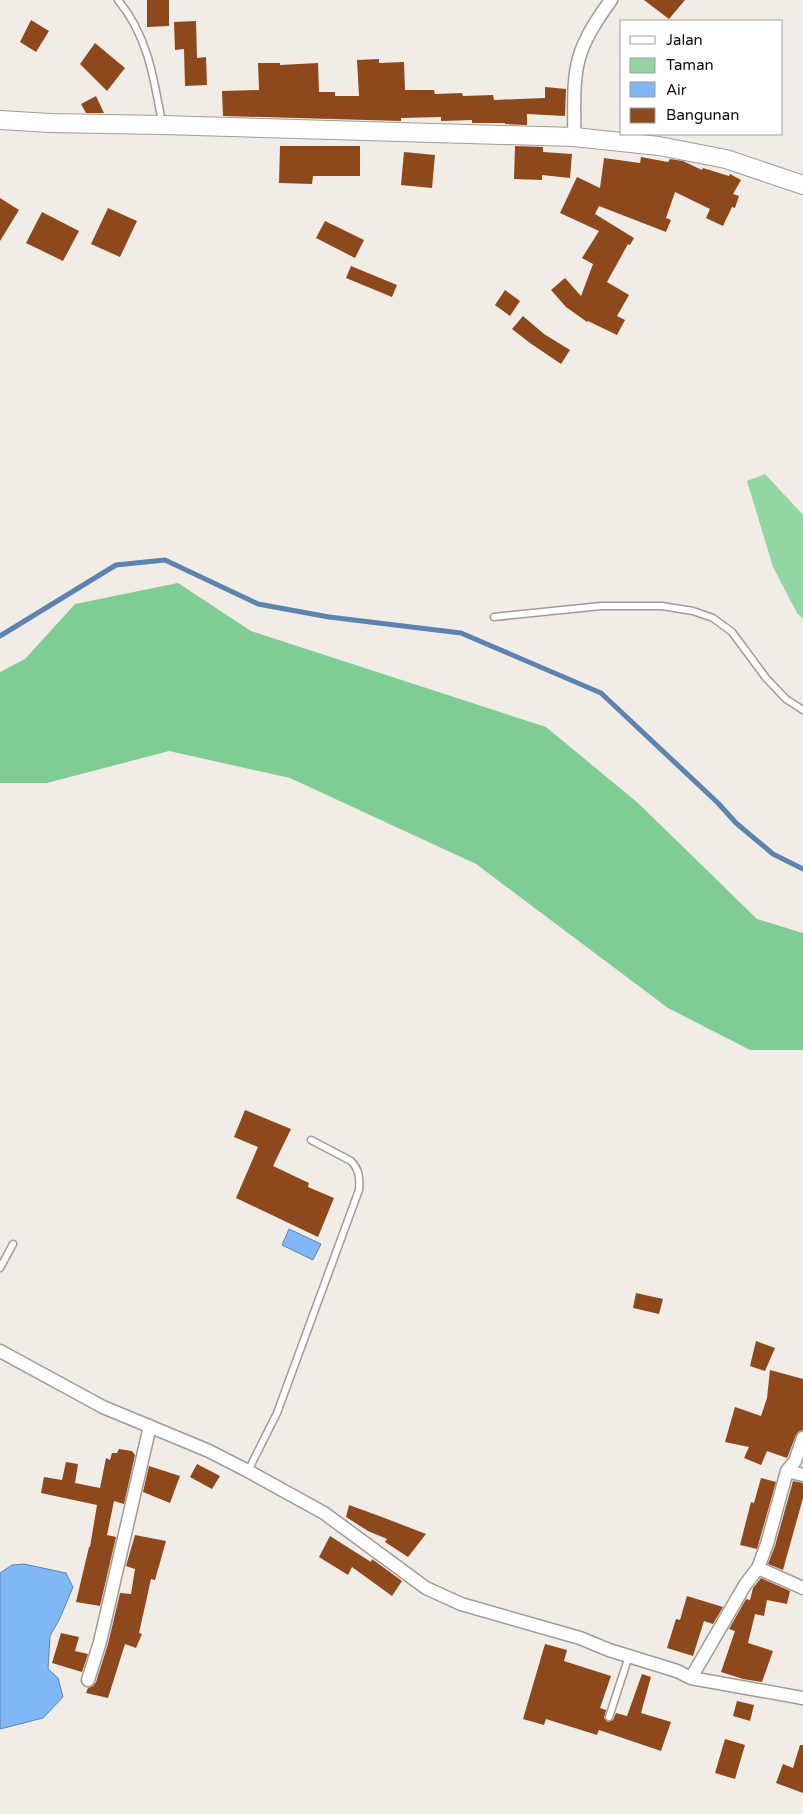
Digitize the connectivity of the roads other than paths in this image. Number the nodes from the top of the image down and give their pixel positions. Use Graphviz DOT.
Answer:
graph roads {
  1 [pos="118,0"];
  2 [pos="611,0"];
  3 [pos="0,120"];
  4 [pos="162,125"];
  5 [pos="574,137"];
  6 [pos="803,185"];
  7 [pos="494,617"];
  8 [pos="803,710"];
  9 [pos="311,1140"];
  10 [pos="13,1244"];
  11 [pos="0,1268"];
  12 [pos="0,1351"];
  13 [pos="150,1426"];
  14 [pos="803,1438"];
  15 [pos="248,1471"];
  16 [pos="787,1471"];
  17 [pos="803,1475"];
  18 [pos="758,1568"];
  19 [pos="803,1588"];
  20 [pos="629,1656"];
  21 [pos="691,1678"];
  22 [pos="88,1680"];
  23 [pos="803,1698"];
  24 [pos="609,1717"];
  1 -- 4 [label="lane"];
  2 -- 5 [label="street"];
  3 -- 4 [label="street"];
  4 -- 5 [label="street"];
  5 -- 6 [label="street"];
  7 -- 8 [label="lane"];
  9 -- 15 [label="lane"];
  10 -- 11 [label="lane"];
  12 -- 13 [label="street"];
  13 -- 15 [label="street"];
  13 -- 22 [label="street"];
  14 -- 16 [label="street"];
  15 -- 20 [label="street"];
  16 -- 17 [label="street"];
  16 -- 18 [label="street"];
  18 -- 19 [label="street"];
  18 -- 21 [label="street"];
  20 -- 21 [label="street"];
  20 -- 24 [label="lane"];
  21 -- 23 [label="street"];
}
